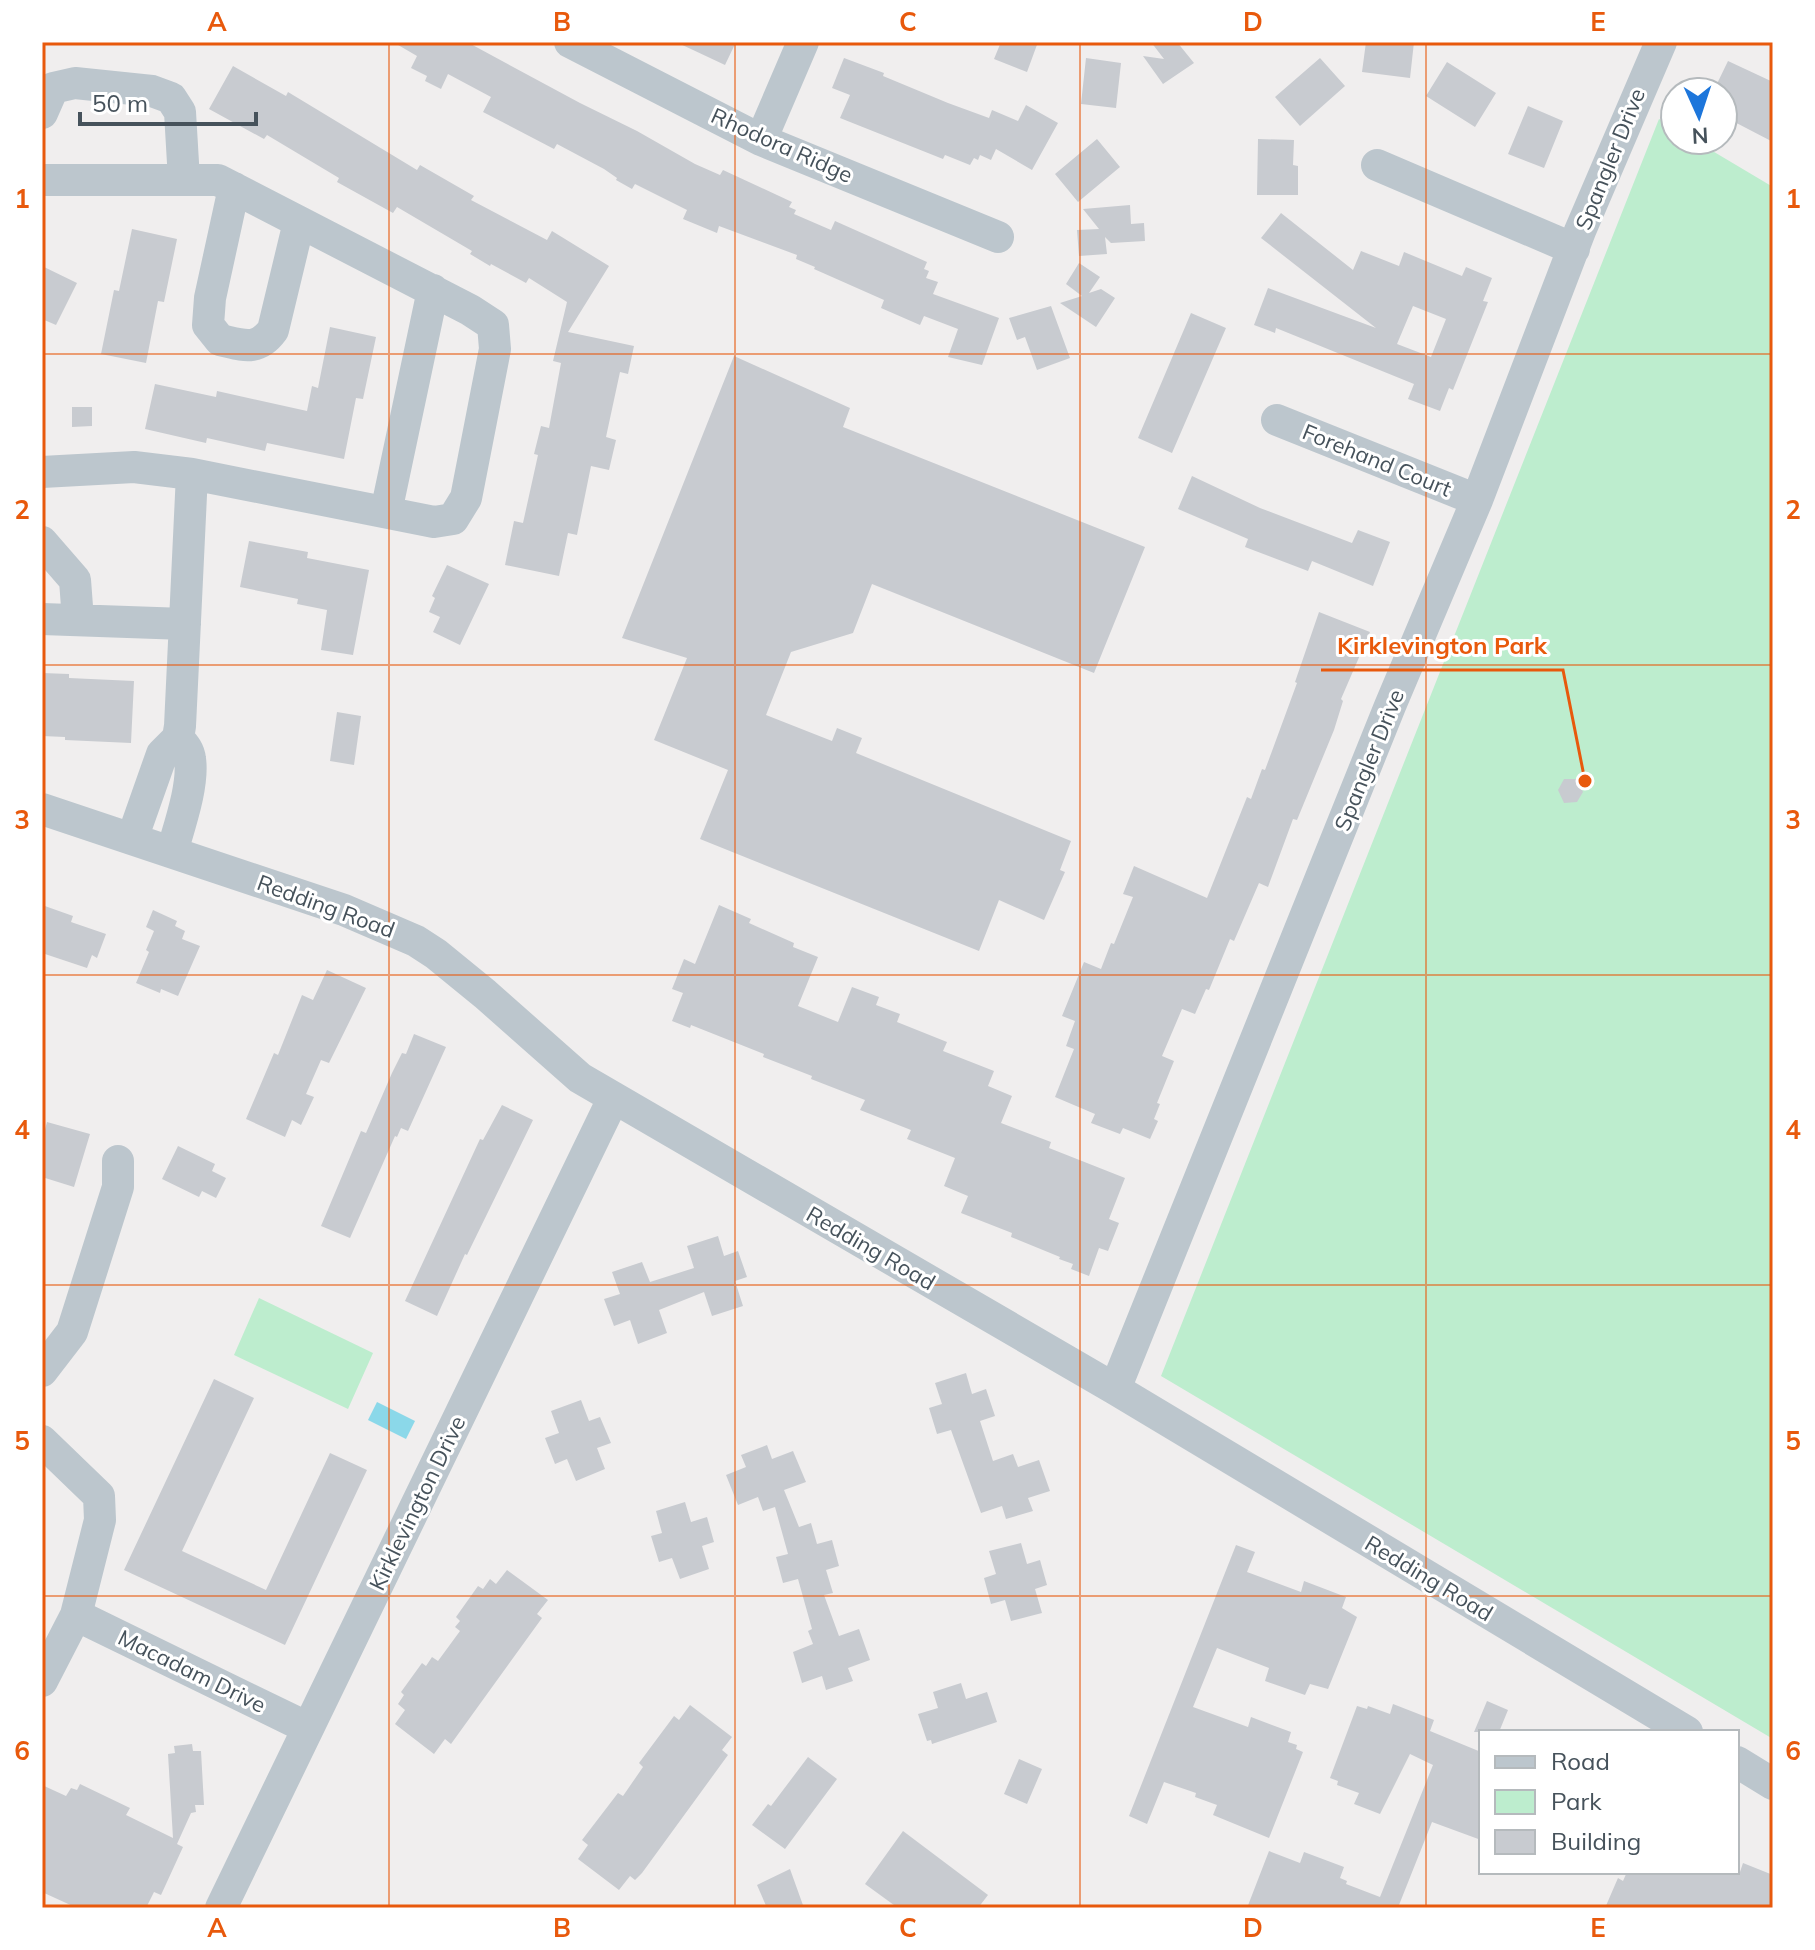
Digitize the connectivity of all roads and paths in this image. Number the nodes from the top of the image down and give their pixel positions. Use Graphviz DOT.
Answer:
graph roads {
  1 [pos="570,42"];
  2 [pos="803,42"];
  3 [pos="1661,42"];
  4 [pos="42,113"];
  5 [pos="761,140"];
  6 [pos="1377,165"];
  7 [pos="42,180"];
  8 [pos="184,180"];
  9 [pos="234,188"];
  10 [pos="299,222"];
  11 [pos="998,237"];
  12 [pos="1574,249"];
  13 [pos="433,290"];
  14 [pos="1277,420"];
  15 [pos="42,472"];
  16 [pos="192,474"];
  17 [pos="1477,500"];
  18 [pos="386,512"];
  19 [pos="42,542"];
  20 [pos="42,619"];
  21 [pos="78,620"];
  22 [pos="185,624"];
  23 [pos="178,738"];
  24 [pos="42,809"];
  25 [pos="132,839"];
  26 [pos="172,852"];
  27 [pos="613,1099"];
  28 [pos="118,1161"];
  29 [pos="42,1371"];
  30 [pos="1115,1389"];
  31 [pos="42,1441"];
  32 [pos="76,1615"];
  33 [pos="42,1681"];
  34 [pos="308,1728"];
  35 [pos="1684,1730"];
  36 [pos="1739,1763"];
  37 [pos="1773,1784"];
  38 [pos="221,1908"];
  1 -- 5 [label="street, Rhodora Ridge"];
  2 -- 5 [label="street"];
  3 -- 12 [label="street, Spangler Drive"];
  4 -- 8 [label="street"];
  5 -- 11 [label="street, Rhodora Ridge"];
  6 -- 12 [label="street"];
  7 -- 8 [label="street"];
  8 -- 9 [label="street"];
  9 -- 10 [label="street"];
  9 -- 10 [label="street"];
  10 -- 13 [label="street"];
  12 -- 17 [label="street, Spangler Drive"];
  13 -- 18 [label="street"];
  13 -- 18 [label="street"];
  14 -- 17 [label="street, Forehand Court"];
  15 -- 16 [label="street"];
  16 -- 18 [label="street"];
  16 -- 22 [label="street"];
  17 -- 30 [label="street, Spangler Drive"];
  19 -- 21 [label="street"];
  20 -- 21 [label="street"];
  21 -- 22 [label="street"];
  22 -- 23 [label="street"];
  23 -- 25 [label="street"];
  23 -- 26 [label="street"];
  24 -- 25 [label="street, Redding Road"];
  25 -- 26 [label="street, Redding Road"];
  26 -- 27 [label="street, Redding Road"];
  27 -- 30 [label="street, Redding Road"];
  27 -- 34 [label="street, Kirklevington Drive"];
  28 -- 29 [label="street"];
  30 -- 35 [label="street, Redding Road"];
  31 -- 32 [label="street"];
  32 -- 33 [label="street"];
  32 -- 34 [label="street, Macadam Drive"];
  34 -- 38 [label="street, Kirklevington Drive"];
  36 -- 37 [label="street"];
}
